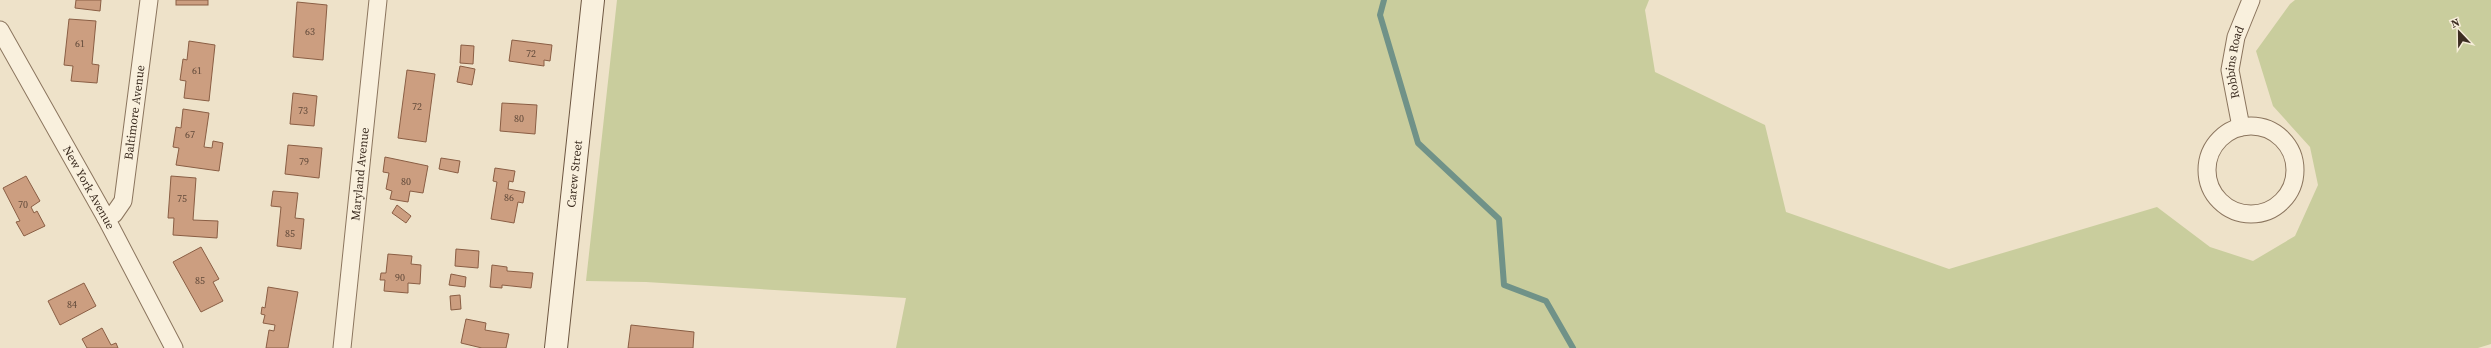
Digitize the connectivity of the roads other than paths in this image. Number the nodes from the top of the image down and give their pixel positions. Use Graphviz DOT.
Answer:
graph roads {
  1 [pos="149,0"];
  2 [pos="378,0"];
  3 [pos="593,0"];
  4 [pos="2250,0"];
  5 [pos="0,30"];
  6 [pos="2241,126"];
  7 [pos="106,218"];
  8 [pos="174,348"];
  9 [pos="342,348"];
  10 [pos="556,348"];
  1 -- 7 [label="street, Baltimore Avenue"];
  2 -- 9 [label="street, Maryland Avenue"];
  3 -- 10 [label="street, Carew Street"];
  4 -- 6 [label="street, Robbins Road"];
  5 -- 7 [label="street, New York Avenue"];
  6 -- 6 [label="street"];
  7 -- 8 [label="street, New York Avenue"];
}
